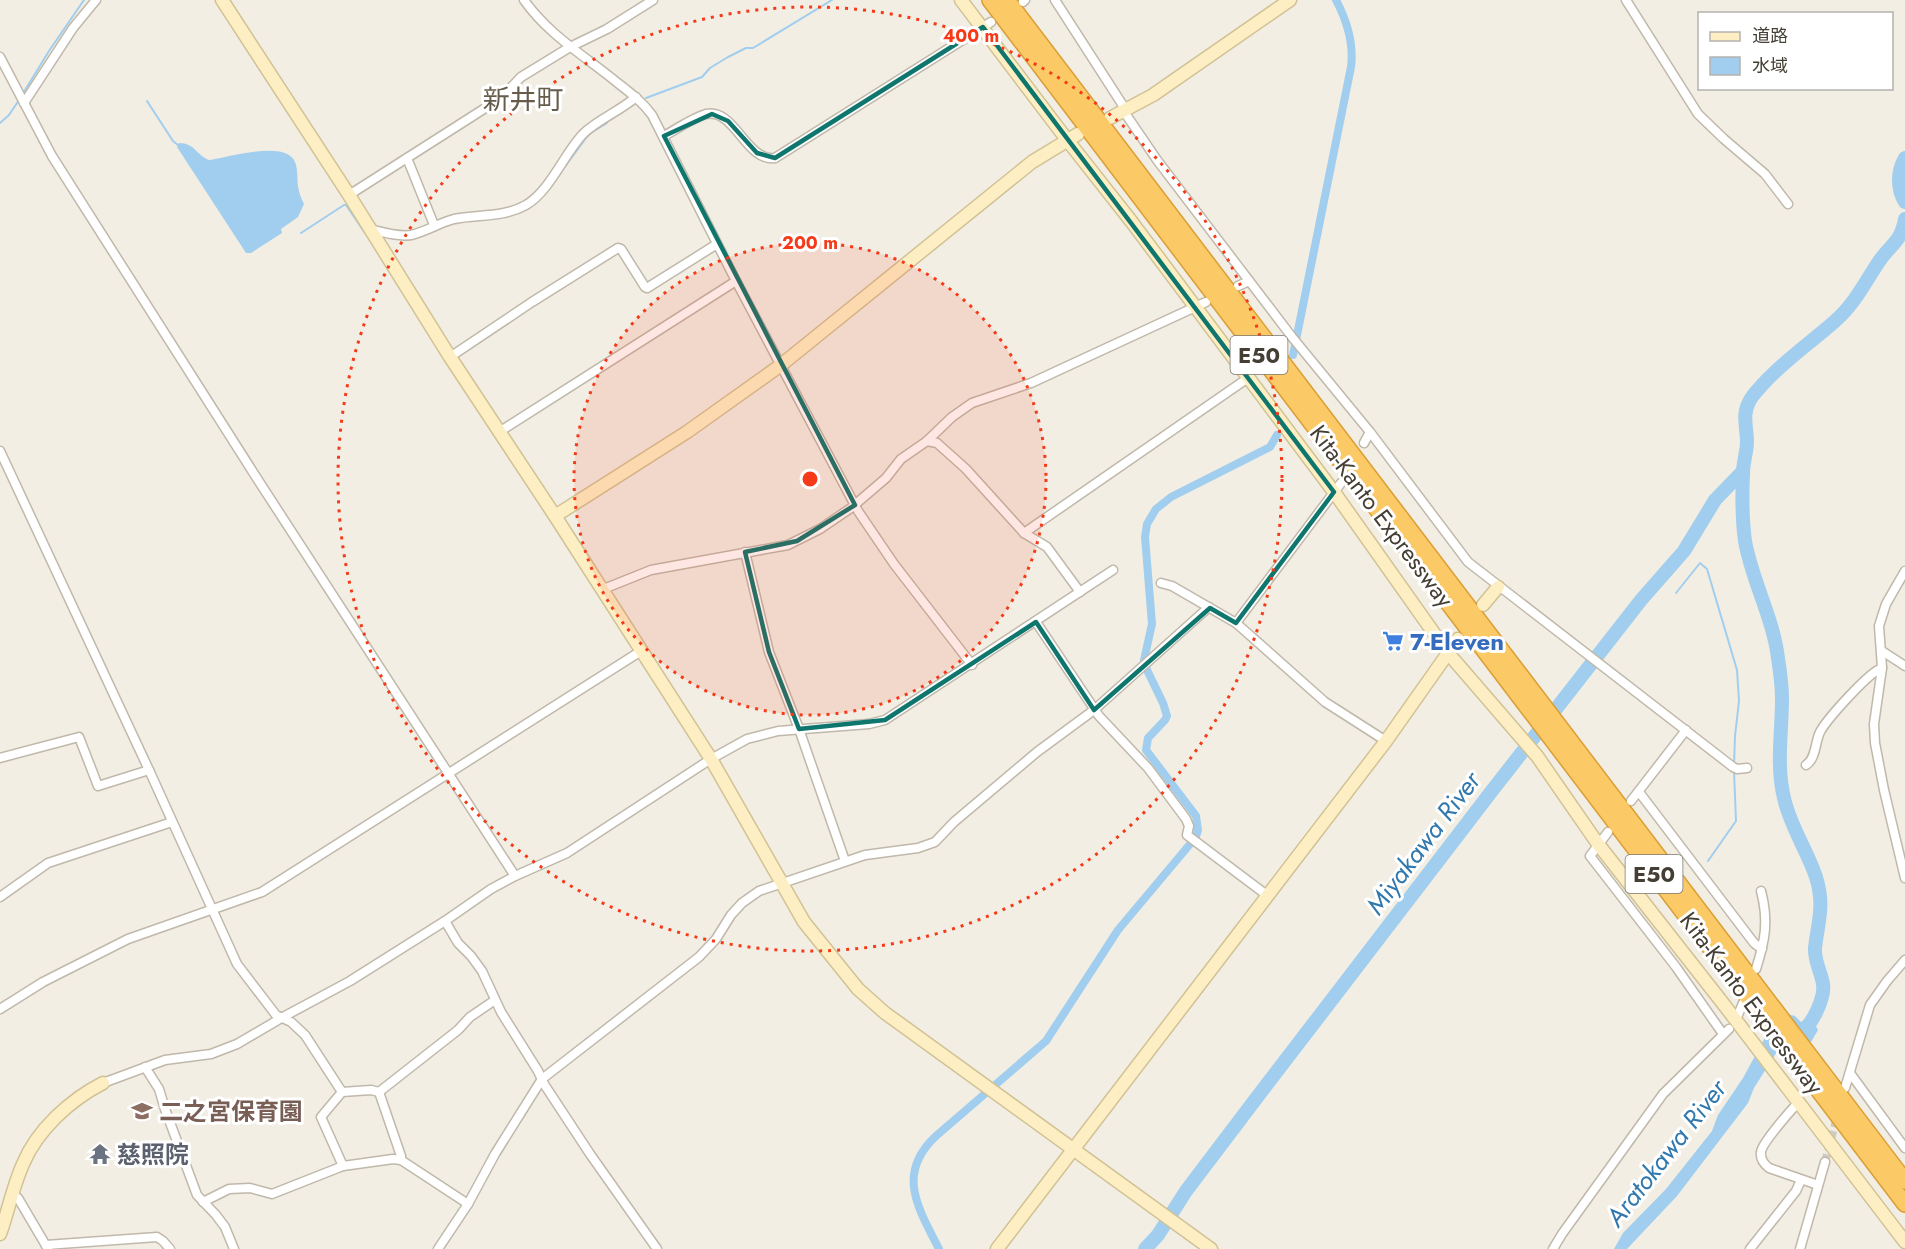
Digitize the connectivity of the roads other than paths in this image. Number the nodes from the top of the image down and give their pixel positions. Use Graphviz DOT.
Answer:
graph roads {
  1 [pos="96,0"];
  2 [pos="222,0"];
  3 [pos="524,0"];
  4 [pos="653,0"];
  5 [pos="962,0"];
  6 [pos="990,0"];
  7 [pos="1007,0"];
  8 [pos="1055,0"];
  9 [pos="1290,0"];
  10 [pos="1626,0"];
  11 [pos="987,25"];
  12 [pos="570,47"];
  13 [pos="0,57"];
  14 [pos="636,97"];
  15 [pos="24,103"];
  16 [pos="1125,110"];
  17 [pos="1110,117"];
  18 [pos="664,136"];
  19 [pos="1073,137"];
  20 [pos="406,158"];
  21 [pos="349,195"];
  22 [pos="1788,204"];
  23 [pos="434,225"];
  24 [pos="370,229"];
  25 [pos="717,244"];
  26 [pos="735,281"];
  27 [pos="1249,281"];
  28 [pos="1238,286"];
  29 [pos="1200,305"];
  30 [pos="450,357"];
  31 [pos="781,365"];
  32 [pos="1248,378"];
  33 [pos="499,432"];
  34 [pos="1370,432"];
  35 [pos="927,441"];
  36 [pos="1364,443"];
  37 [pos="0,451"];
  38 [pos="1338,488"];
  39 [pos="855,504"];
  40 [pos="555,516"];
  41 [pos="1024,533"];
  42 [pos="745,552"];
  43 [pos="1113,570"];
  44 [pos="1905,572"];
  45 [pos="1161,583"];
  46 [pos="1498,586"];
  47 [pos="601,590"];
  48 [pos="1080,592"];
  49 [pos="1483,605"];
  50 [pos="1209,607"];
  51 [pos="1036,622"];
  52 [pos="1236,623"];
  53 [pos="1458,639"];
  54 [pos="641,651"];
  55 [pos="1882,651"];
  56 [pos="1448,652"];
  57 [pos="972,664"];
  58 [pos="1905,666"];
  59 [pos="1882,668"];
  60 [pos="1534,704"];
  61 [pos="1094,710"];
  62 [pos="799,729"];
  63 [pos="1686,730"];
  64 [pos="1558,737"];
  65 [pos="1386,741"];
  66 [pos="0,758"];
  67 [pos="711,759"];
  68 [pos="1806,765"];
  69 [pos="1747,768"];
  70 [pos="149,771"];
  71 [pos="449,773"];
  72 [pos="1639,792"];
  73 [pos="1631,801"];
  74 [pos="172,822"];
  75 [pos="1608,832"];
  76 [pos="1598,844"];
  77 [pos="845,861"];
  78 [pos="514,876"];
  79 [pos="1905,878"];
  80 [pos="782,885"];
  81 [pos="1761,891"];
  82 [pos="1268,896"];
  83 [pos="0,897"];
  84 [pos="213,910"];
  85 [pos="445,921"];
  86 [pos="1762,949"];
  87 [pos="1905,960"];
  88 [pos="1756,969"];
  89 [pos="495,1000"];
  90 [pos="1748,1005"];
  91 [pos="0,1009"];
  92 [pos="1738,1015"];
  93 [pos="283,1017"];
  94 [pos="145,1067"];
  95 [pos="1850,1073"];
  96 [pos="1816,1076"];
  97 [pos="542,1078"];
  98 [pos="103,1083"];
  99 [pos="1845,1088"];
  100 [pos="342,1092"];
  101 [pos="379,1092"];
  102 [pos="1796,1100"];
  103 [pos="1905,1148"];
  104 [pos="1074,1149"];
  105 [pos="401,1160"];
  106 [pos="1825,1162"];
  107 [pos="343,1166"];
  108 [pos="1801,1180"];
  109 [pos="1905,1181"];
  110 [pos="1818,1185"];
  111 [pos="13,1194"];
  112 [pos="203,1202"];
  113 [pos="468,1204"];
  114 [pos="1905,1204"];
  115 [pos="0,1234"];
  116 [pos="1905,1242"];
  117 [pos="47,1247"];
  118 [pos="170,1249"];
  119 [pos="234,1249"];
  120 [pos="438,1249"];
  121 [pos="657,1249"];
  122 [pos="997,1249"];
  123 [pos="1211,1249"];
  124 [pos="1553,1249"];
  125 [pos="1750,1249"];
  126 [pos="1800,1249"];
  1 -- 15 [label="street"];
  2 -- 21 [label="street"];
  3 -- 12 [label="street"];
  4 -- 12 [label="street"];
  5 -- 11 [label="street"];
  6 -- 60 [label="highway, Kita-Kanto Expressway / E50"];
  7 -- 60 [label="highway, Kita-Kanto Expressway / E50"];
  8 -- 16 [label="street"];
  9 -- 16 [label="street"];
  10 -- 22 [label="street"];
  11 -- 18 [label="street"];
  11 -- 19 [label="street"];
  12 -- 14 [label="street"];
  12 -- 20 [label="street"];
  13 -- 15 [label="street"];
  14 -- 18 [label="street"];
  14 -- 23 [label="street"];
  15 -- 71 [label="street"];
  16 -- 17 [label="street"];
  16 -- 27 [label="street"];
  18 -- 25 [label="street"];
  19 -- 29 [label="street"];
  19 -- 31 [label="street"];
  20 -- 21 [label="street"];
  20 -- 23 [label="street"];
  21 -- 24 [label="street"];
  23 -- 24 [label="street"];
  24 -- 30 [label="street"];
  25 -- 26 [label="street"];
  25 -- 30 [label="street"];
  26 -- 31 [label="street"];
  26 -- 33 [label="street"];
  27 -- 28 [label="street"];
  27 -- 34 [label="street"];
  29 -- 32 [label="street"];
  29 -- 35 [label="street"];
  30 -- 33 [label="street"];
  31 -- 39 [label="street"];
  31 -- 40 [label="street"];
  32 -- 38 [label="street"];
  32 -- 41 [label="street"];
  33 -- 40 [label="street"];
  34 -- 36 [label="street"];
  34 -- 46 [label="street"];
  35 -- 39 [label="street"];
  35 -- 41 [label="street"];
  37 -- 70 [label="street"];
  38 -- 52 [label="street"];
  38 -- 56 [label="street"];
  39 -- 42 [label="street"];
  39 -- 57 [label="street"];
  40 -- 47 [label="street"];
  41 -- 48 [label="street"];
  42 -- 47 [label="street"];
  42 -- 62 [label="street"];
  43 -- 48 [label="street"];
  44 -- 55 [label="street"];
  45 -- 50 [label="street"];
  46 -- 49 [label="street"];
  46 -- 63 [label="street"];
  47 -- 54 [label="street"];
  48 -- 51 [label="street"];
  50 -- 52 [label="street"];
  50 -- 61 [label="street"];
  51 -- 57 [label="street"];
  51 -- 61 [label="street"];
  52 -- 65 [label="street"];
  53 -- 56 [label="street"];
  54 -- 67 [label="street"];
  54 -- 71 [label="street"];
  55 -- 58 [label="street"];
  55 -- 59 [label="street"];
  56 -- 65 [label="street"];
  56 -- 76 [label="street"];
  57 -- 62 [label="street"];
  59 -- 68 [label="street"];
  59 -- 79 [label="street"];
  60 -- 64 [label="highway, Kita-Kanto Expressway / E50"];
  61 -- 77 [label="street"];
  61 -- 82 [label="street"];
  62 -- 67 [label="street"];
  62 -- 77 [label="street"];
  63 -- 69 [label="street"];
  63 -- 72 [label="street"];
  64 -- 90 [label="highway, Kita-Kanto Expressway / E50"];
  64 -- 96 [label="highway, Kita-Kanto Expressway / E50"];
  65 -- 82 [label="street"];
  66 -- 70 [label="street"];
  67 -- 78 [label="street"];
  67 -- 80 [label="street"];
  70 -- 74 [label="street"];
  71 -- 78 [label="street"];
  71 -- 84 [label="street"];
  72 -- 73 [label="street"];
  72 -- 86 [label="street"];
  74 -- 83 [label="street"];
  74 -- 84 [label="street"];
  75 -- 76 [label="street"];
  76 -- 102 [label="street"];
  76 -- 124 [label="street"];
  77 -- 80 [label="street"];
  78 -- 85 [label="street"];
  80 -- 97 [label="street"];
  80 -- 104 [label="street"];
  81 -- 86 [label="street"];
  82 -- 104 [label="street"];
  84 -- 91 [label="street"];
  84 -- 93 [label="street"];
  85 -- 89 [label="street"];
  85 -- 93 [label="street"];
  86 -- 88 [label="street"];
  87 -- 95 [label="street"];
  89 -- 97 [label="street"];
  89 -- 101 [label="street"];
  90 -- 92 [label="street"];
  90 -- 96 [label="highway, Kita-Kanto Expressway / E50"];
  93 -- 94 [label="street"];
  93 -- 100 [label="street"];
  94 -- 98 [label="street"];
  94 -- 112 [label="street"];
  95 -- 99 [label="street"];
  95 -- 103 [label="street"];
  96 -- 109 [label="highway, Kita-Kanto Expressway / E50"];
  96 -- 114 [label="highway, Kita-Kanto Expressway / E50"];
  97 -- 113 [label="street"];
  97 -- 121 [label="street"];
  98 -- 111 [label="street"];
  100 -- 101 [label="street"];
  100 -- 107 [label="street"];
  101 -- 105 [label="street"];
  102 -- 108 [label="street"];
  102 -- 116 [label="street"];
  104 -- 122 [label="street"];
  104 -- 123 [label="street"];
  105 -- 107 [label="street"];
  105 -- 113 [label="street"];
  106 -- 110 [label="street"];
  107 -- 112 [label="street"];
  108 -- 110 [label="street"];
  108 -- 125 [label="street"];
  110 -- 126 [label="street"];
  111 -- 115 [label="street"];
  111 -- 117 [label="street"];
  112 -- 119 [label="street"];
  113 -- 120 [label="street"];
  117 -- 118 [label="street"];
}
